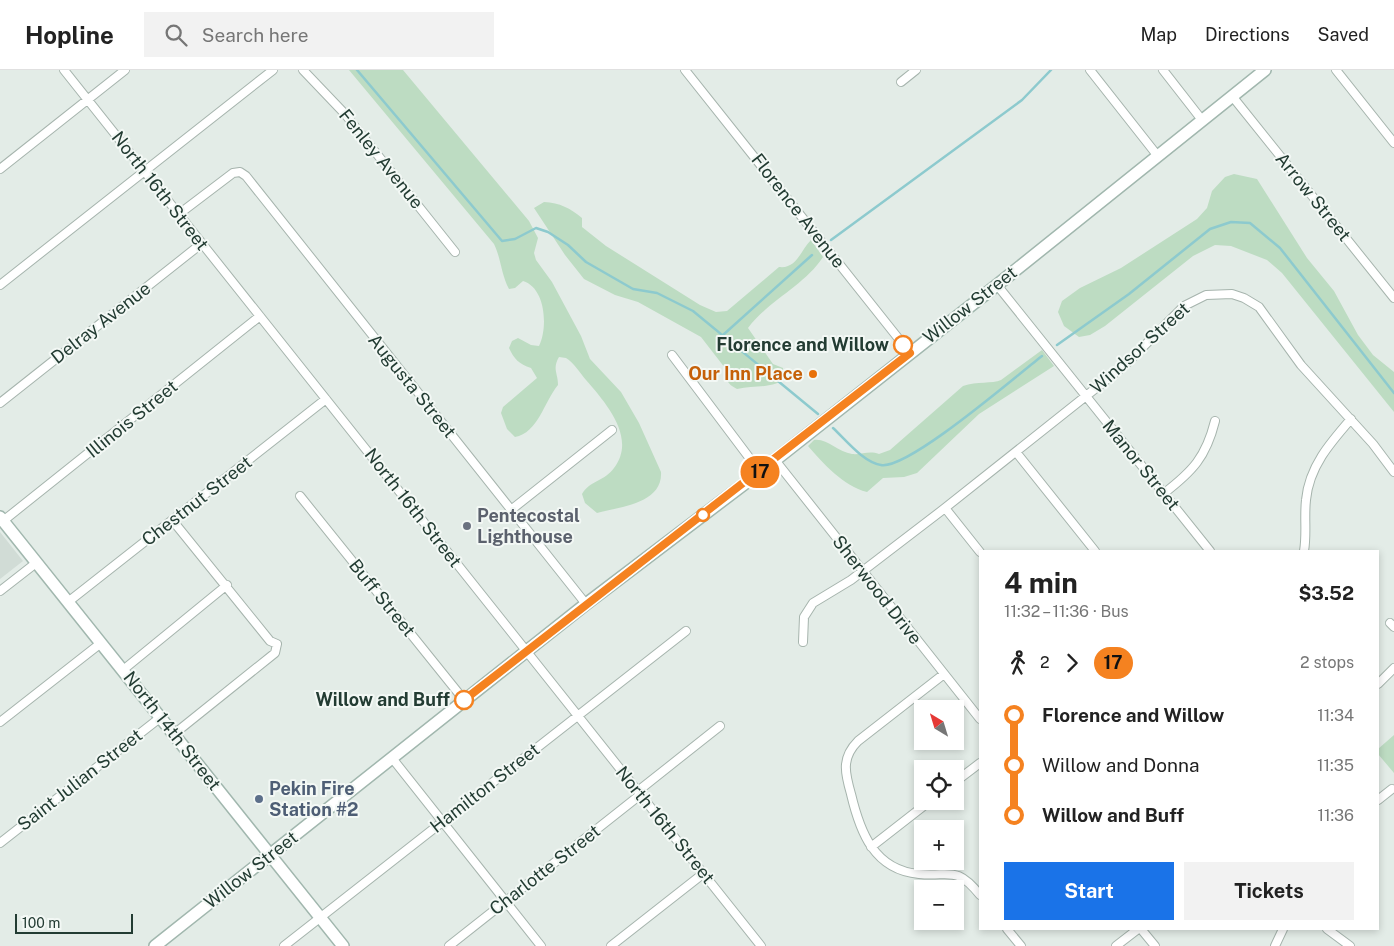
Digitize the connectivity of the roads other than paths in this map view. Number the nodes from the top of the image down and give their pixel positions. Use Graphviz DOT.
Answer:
graph roads {
  1 [pos="64,70"];
  2 [pos="125,70"];
  3 [pos="273,70"];
  4 [pos="303,70"];
  5 [pos="685,70"];
  6 [pos="916,70"];
  7 [pos="1090,70"];
  8 [pos="1163,70"];
  9 [pos="1265,70"];
  10 [pos="1336,70"];
  11 [pos="901,82"];
  12 [pos="1232,96"];
  13 [pos="88,100"];
  14 [pos="1202,120"];
  15 [pos="1394,143"];
  16 [pos="1157,155"];
  17 [pos="0,169"];
  18 [pos="145,172"];
  19 [pos="179,214"];
  20 [pos="202,244"];
  21 [pos="455,252"];
  22 [pos="0,285"];
  23 [pos="997,285"];
  24 [pos="1394,298"];
  25 [pos="260,316"];
  26 [pos="910,353"];
  27 [pos="672,355"];
  28 [pos="1086,396"];
  29 [pos="326,398"];
  30 [pos="0,403"];
  31 [pos="1351,419"];
  32 [pos="1215,420"];
  33 [pos="612,430"];
  34 [pos="1016,452"];
  35 [pos="775,460"];
  36 [pos="760,472"];
  37 [pos="1394,472"];
  38 [pos="1164,494"];
  39 [pos="300,496"];
  40 [pos="945,508"];
  41 [pos="511,510"];
  42 [pos="2,519"];
  43 [pos="173,521"];
  44 [pos="1094,550"];
  45 [pos="1209,550"];
  46 [pos="1304,550"];
  47 [pos="979,551"];
  48 [pos="36,563"];
  49 [pos="863,571"];
  50 [pos="227,585"];
  51 [pos="0,591"];
  52 [pos="68,602"];
  53 [pos="586,604"];
  54 [pos="686,631"];
  55 [pos="803,642"];
  56 [pos="102,643"];
  57 [pos="526,651"];
  58 [pos="1394,668"];
  59 [pos="123,670"];
  60 [pos="944,674"];
  61 [pos="1379,683"];
  62 [pos="464,700"];
  63 [pos="578,715"];
  64 [pos="161,717"];
  65 [pos="979,718"];
  66 [pos="0,722"];
  67 [pos="720,726"];
  68 [pos="174,734"];
  69 [pos="392,758"];
  70 [pos="979,764"];
  71 [pos="964,775"];
  72 [pos="1392,789"];
  73 [pos="639,793"];
  74 [pos="1379,799"];
  75 [pos="918,810"];
  76 [pos="443,822"];
  77 [pos="0,843"];
  78 [pos="871,847"];
  79 [pos="269,855"];
  80 [pos="704,873"];
  81 [pos="979,894"];
  82 [pos="506,901"];
  83 [pos="320,917"];
  84 [pos="1008,930"];
  85 [pos="1139,930"];
  86 [pos="1141,930"];
  87 [pos="1284,930"];
  88 [pos="1328,930"];
  89 [pos="155,946"];
  90 [pos="284,946"];
  91 [pos="343,946"];
  92 [pos="449,946"];
  93 [pos="541,946"];
  94 [pos="611,946"];
  95 [pos="761,946"];
  96 [pos="1021,946"];
  97 [pos="1116,946"];
  98 [pos="1155,946"];
  99 [pos="1276,946"];
  100 [pos="1350,946"];
  1 -- 13 [label="street, North 16th Street"];
  2 -- 13 [label="street"];
  3 -- 18 [label="street"];
  4 -- 21 [label="street, Fenley Avenue"];
  5 -- 26 [label="street, Florence Avenue"];
  6 -- 11 [label="street"];
  7 -- 16 [label="street"];
  8 -- 14 [label="street"];
  9 -- 12 [label="street, Willow Street"];
  10 -- 15 [label="street"];
  12 -- 14 [label="street, Willow Street"];
  12 -- 24 [label="street, Arrow Street"];
  13 -- 17 [label="street"];
  13 -- 18 [label="street, North 16th Street"];
  14 -- 16 [label="street, Willow Street"];
  16 -- 23 [label="street, Willow Street"];
  18 -- 19 [label="street, North 16th Street"];
  18 -- 22 [label="street"];
  19 -- 20 [label="street, North 16th Street"];
  19 -- 41 [label="street, Augusta Street"];
  20 -- 25 [label="street, North 16th Street"];
  20 -- 30 [label="street, Delray Avenue"];
  23 -- 26 [label="street, Willow Street"];
  23 -- 28 [label="street, Manor Street"];
  25 -- 29 [label="street, North 16th Street"];
  25 -- 42 [label="street, Illinois Street"];
  26 -- 35 [label="street, Willow Street"];
  27 -- 36 [label="street"];
  28 -- 31 [label="street, Windsor Street"];
  28 -- 34 [label="street, Windsor Street"];
  28 -- 38 [label="street, Manor Street"];
  29 -- 43 [label="street, Chestnut Street"];
  29 -- 57 [label="street, North 16th Street"];
  31 -- 37 [label="street, Windsor Street"];
  31 -- 46 [label="street"];
  32 -- 38 [label="street"];
  33 -- 41 [label="street"];
  34 -- 40 [label="street, Windsor Street"];
  34 -- 44 [label="street"];
  35 -- 36 [label="street, Willow Street"];
  35 -- 49 [label="street, Sherwood Drive"];
  36 -- 53 [label="street, Willow Street"];
  38 -- 45 [label="street, Manor Street"];
  39 -- 62 [label="street, Buff Street"];
  40 -- 47 [label="street"];
  40 -- 49 [label="street, Windsor Street"];
  41 -- 53 [label="street, Augusta Street"];
  42 -- 48 [label="street, North 14th Street"];
  43 -- 50 [label="street"];
  43 -- 52 [label="street, Chestnut Street"];
  48 -- 51 [label="street"];
  48 -- 52 [label="street, North 14th Street"];
  49 -- 55 [label="street, Windsor Street"];
  49 -- 60 [label="street, Sherwood Drive"];
  50 -- 59 [label="street"];
  50 -- 68 [label="street"];
  52 -- 56 [label="street, North 14th Street"];
  53 -- 57 [label="street, Willow Street"];
  54 -- 63 [label="street, Hamilton Street"];
  56 -- 59 [label="street, North 14th Street"];
  56 -- 66 [label="street"];
  57 -- 62 [label="street, Willow Street"];
  57 -- 63 [label="street, North 16th Street"];
  58 -- 61 [label="street"];
  59 -- 64 [label="street, North 14th Street"];
  60 -- 65 [label="street, Sherwood Drive"];
  60 -- 78 [label="street"];
  62 -- 69 [label="street, Willow Street"];
  63 -- 73 [label="street, North 16th Street"];
  63 -- 76 [label="street, Hamilton Street"];
  64 -- 68 [label="street, North 14th Street"];
  64 -- 77 [label="street, Saint Julian Street"];
  67 -- 73 [label="street, Charlotte Street"];
  68 -- 79 [label="street, North 14th Street"];
  69 -- 76 [label="street"];
  69 -- 79 [label="street, Willow Street"];
  70 -- 71 [label="street"];
  72 -- 74 [label="street"];
  73 -- 80 [label="street, North 16th Street"];
  73 -- 82 [label="street, Charlotte Street"];
  75 -- 78 [label="street"];
  76 -- 82 [label="street"];
  76 -- 83 [label="street, Hamilton Street"];
  78 -- 81 [label="street"];
  79 -- 83 [label="street, North 14th Street"];
  79 -- 89 [label="street, Willow Street"];
  80 -- 94 [label="street"];
  80 -- 95 [label="street, North 16th Street"];
  82 -- 92 [label="street, Charlotte Street"];
  82 -- 93 [label="street"];
  83 -- 90 [label="street, Hamilton Street"];
  83 -- 91 [label="street, North 14th Street"];
  84 -- 96 [label="street"];
  85 -- 97 [label="street"];
  86 -- 98 [label="street"];
  87 -- 99 [label="street"];
  88 -- 100 [label="street"];
}
